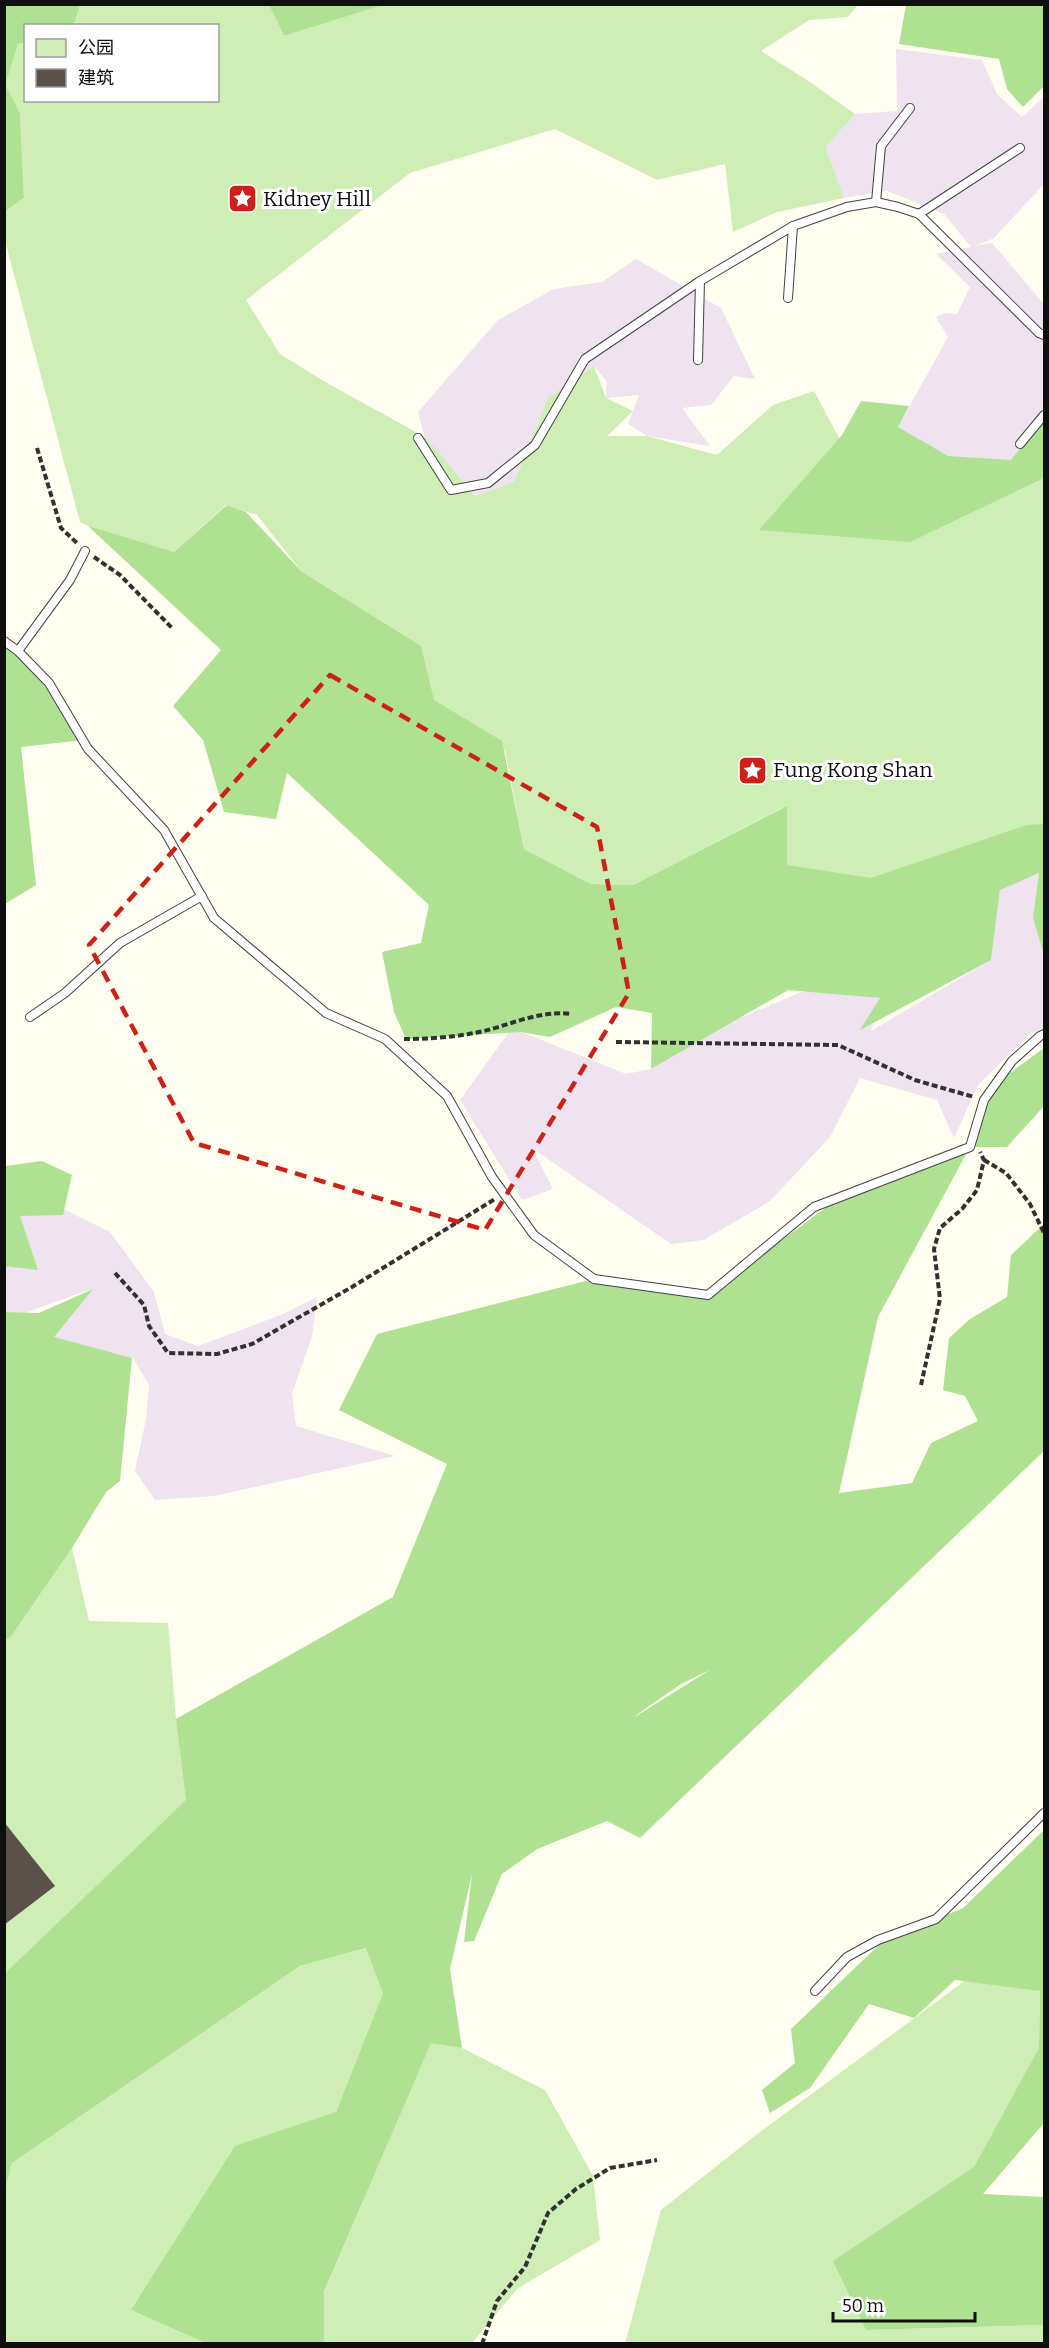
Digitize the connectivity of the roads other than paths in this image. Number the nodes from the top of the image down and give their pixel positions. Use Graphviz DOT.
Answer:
graph roads {
  1 [pos="910,108"];
  2 [pos="1020,148"];
  3 [pos="876,202"];
  4 [pos="919,214"];
  5 [pos="794,226"];
  6 [pos="700,281"];
  7 [pos="788,298"];
  8 [pos="1044,335"];
  9 [pos="699,360"];
  10 [pos="1044,415"];
  11 [pos="418,438"];
  12 [pos="1020,444"];
  13 [pos="85,551"];
  14 [pos="4,641"];
  15 [pos="18,651"];
  16 [pos="202,896"];
  17 [pos="30,1017"];
  18 [pos="1044,1034"];
  19 [pos="1044,1813"];
  20 [pos="815,1991"];
  1 -- 3 [label="lane"];
  2 -- 4 [label="lane"];
  3 -- 4 [label="lane"];
  3 -- 5 [label="lane"];
  4 -- 8 [label="lane"];
  5 -- 6 [label="lane"];
  5 -- 7 [label="lane"];
  6 -- 9 [label="lane"];
  6 -- 11 [label="lane"];
  10 -- 12 [label="lane"];
  13 -- 15 [label="lane"];
  14 -- 15 [label="lane"];
  15 -- 16 [label="lane"];
  16 -- 17 [label="lane"];
  16 -- 18 [label="lane"];
  19 -- 20 [label="lane"];
}
